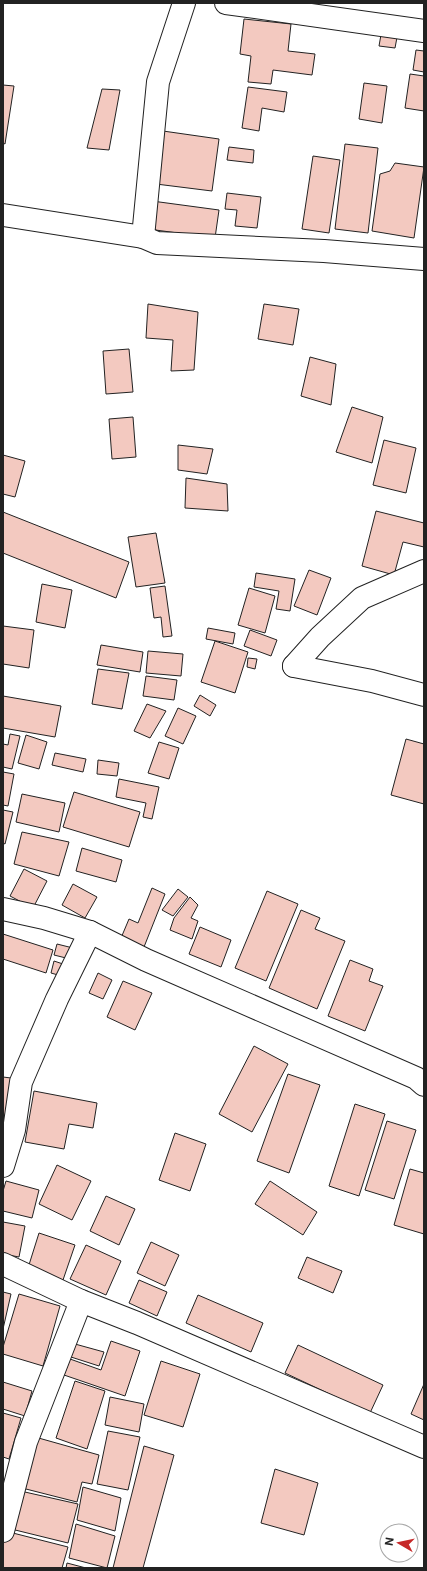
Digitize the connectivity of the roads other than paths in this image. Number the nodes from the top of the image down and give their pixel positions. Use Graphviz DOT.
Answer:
graph roads {
  1 [pos="184,3"];
  2 [pos="226,3"];
  3 [pos="424,31"];
  4 [pos="3,215"];
  5 [pos="144,237"];
  6 [pos="424,259"];
  7 [pos="424,571"];
  8 [pos="424,695"];
  9 [pos="3,909"];
  10 [pos="90,932"];
  11 [pos="424,1085"];
  12 [pos="3,1166"];
  13 [pos="3,1264"];
  14 [pos="80,1301"];
  15 [pos="424,1447"];
  16 [pos="3,1531"];
  1 -- 5 [label="street"];
  2 -- 3 [label="street"];
  4 -- 5 [label="street"];
  5 -- 6 [label="street"];
  7 -- 8 [label="street"];
  9 -- 10 [label="street"];
  10 -- 11 [label="street"];
  10 -- 12 [label="street"];
  13 -- 14 [label="street"];
  14 -- 15 [label="street"];
  14 -- 16 [label="street"];
}
